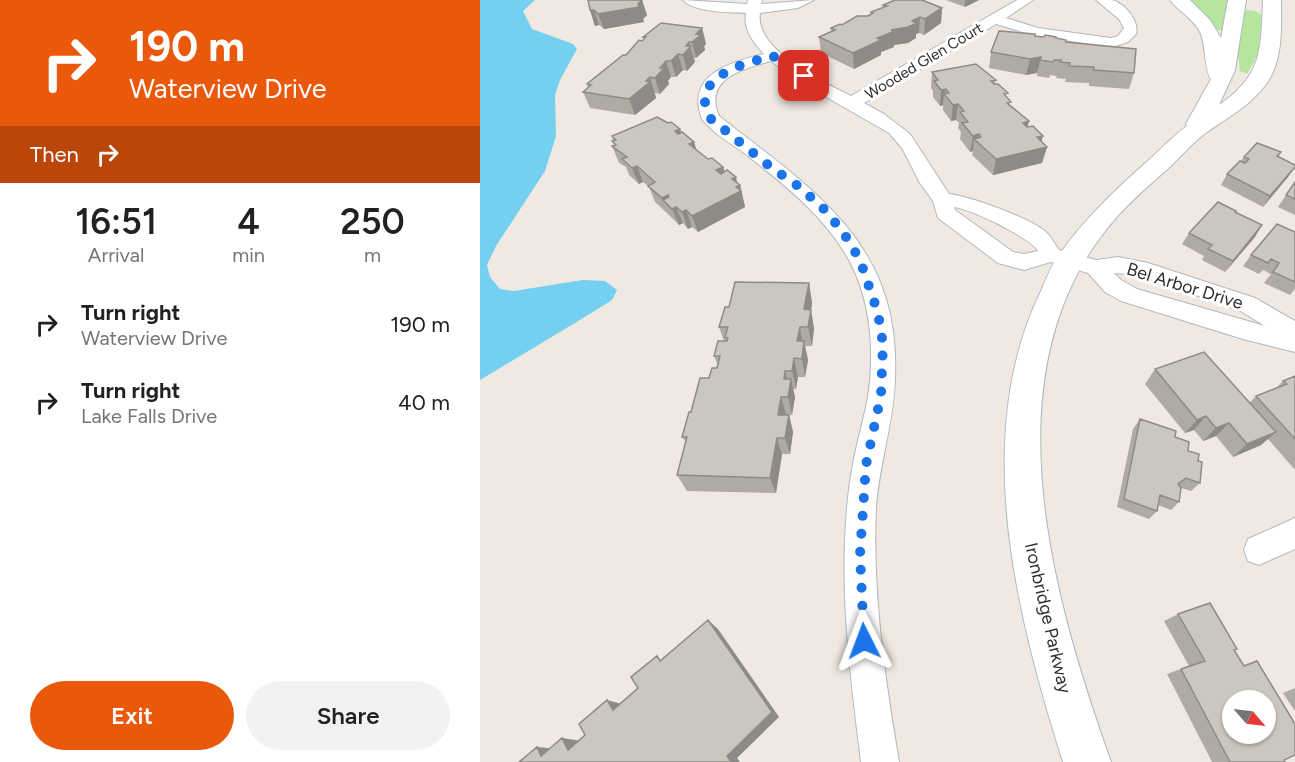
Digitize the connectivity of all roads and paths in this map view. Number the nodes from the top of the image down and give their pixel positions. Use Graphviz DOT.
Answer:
graph roads {
  1 [pos="690,0"];
  2 [pos="807,0"];
  3 [pos="1026,0"];
  4 [pos="1103,0"];
  5 [pos="1179,0"];
  6 [pos="1237,0"];
  7 [pos="1272,0"];
  8 [pos="753,4"];
  9 [pos="995,19"];
  10 [pos="773,56"];
  11 [pos="1219,86"];
  12 [pos="853,102"];
  13 [pos="1191,134"];
  14 [pos="943,200"];
  15 [pos="1072,261"];
  16 [pos="1295,333"];
  17 [pos="1295,343"];
  18 [pos="1295,533"];
  19 [pos="1259,550"];
  20 [pos="880,762"];
  21 [pos="1087,762"];
  1 -- 8 [label="street"];
  2 -- 8 [label="street"];
  3 -- 9 [label="street, Wooded Glen Court"];
  4 -- 9 [label="street"];
  5 -- 11 [label="street"];
  6 -- 11 [label="street, Ironbridge Parkway"];
  7 -- 13 [label="street, Ironbridge Parkway"];
  8 -- 10 [label="street, Bel Arbor Drive"];
  9 -- 12 [label="street, Wooded Glen Court"];
  10 -- 12 [label="street, Bel Arbor Drive"];
  10 -- 20 [label="street"];
  11 -- 13 [label="street, Ironbridge Parkway"];
  12 -- 14 [label="street, Bel Arbor Drive"];
  13 -- 15 [label="street, Ironbridge Parkway"];
  14 -- 15 [label="street"];
  14 -- 15 [label="street, Bel Arbor Drive"];
  15 -- 16 [label="street, Bel Arbor Drive"];
  15 -- 17 [label="street"];
  15 -- 21 [label="street, Ironbridge Parkway"];
  18 -- 19 [label="street"];
}
